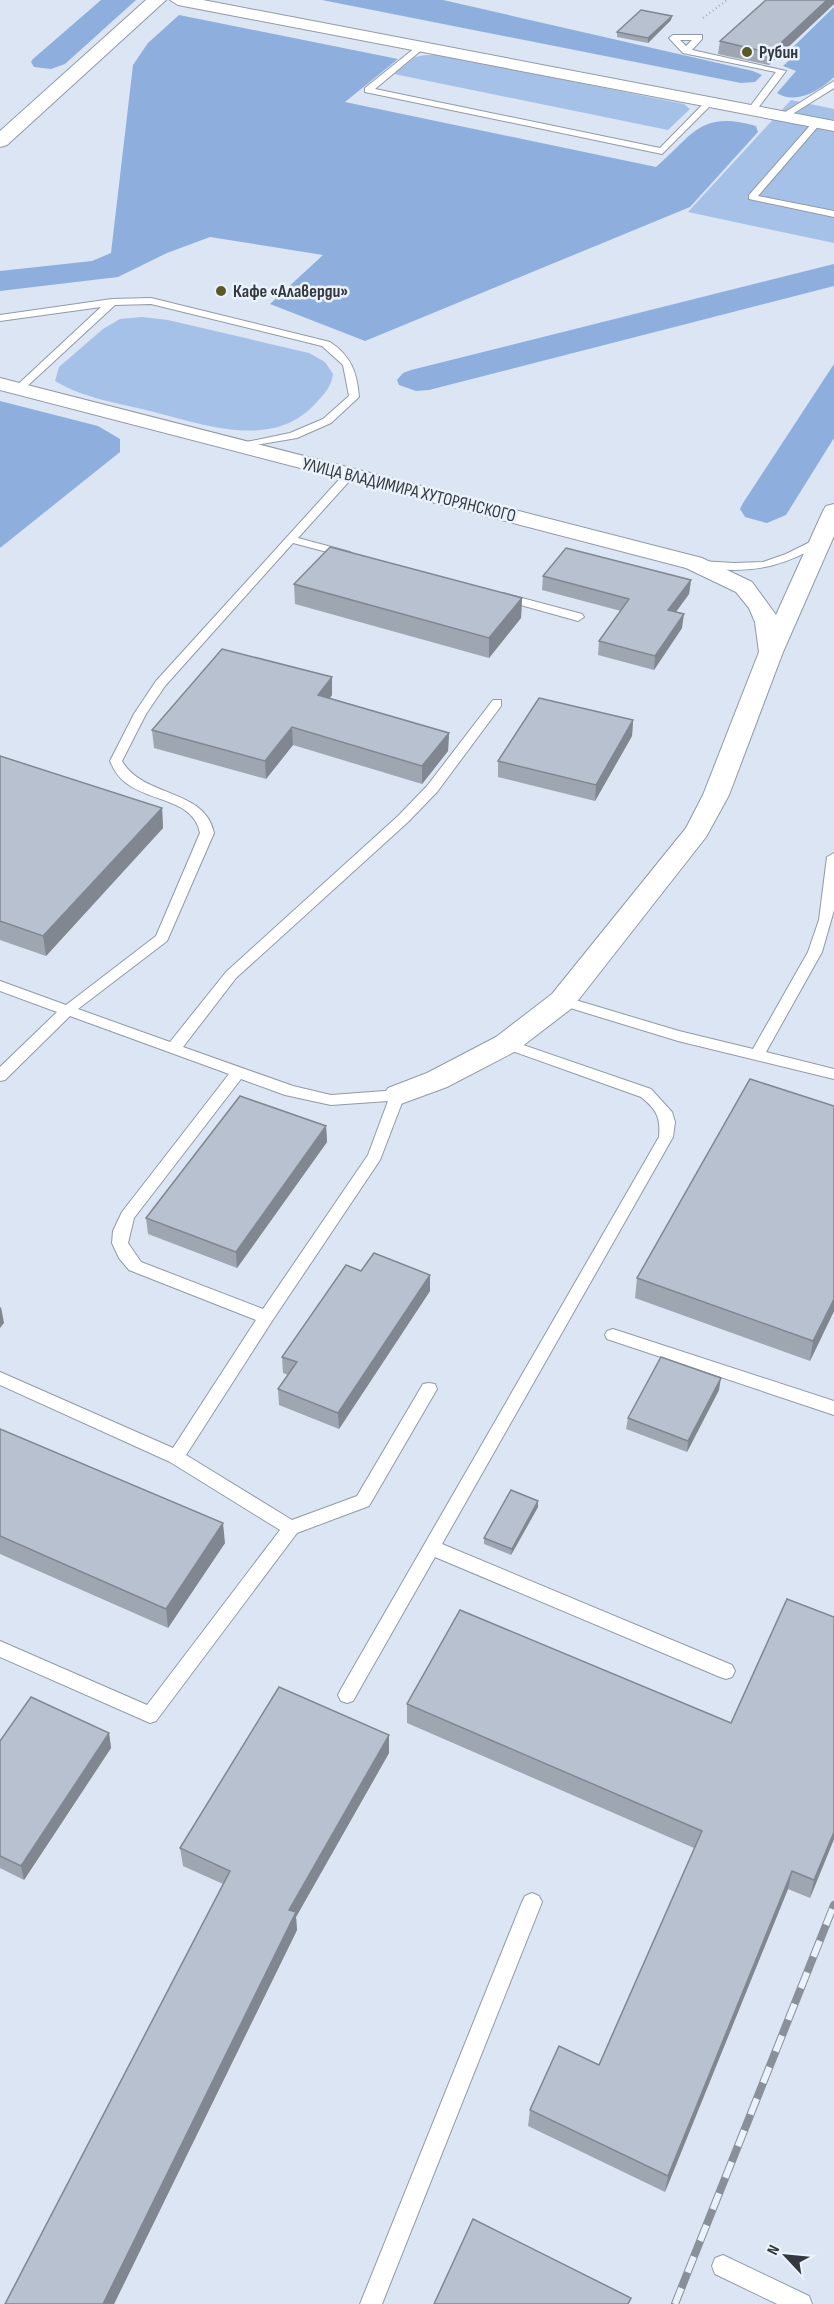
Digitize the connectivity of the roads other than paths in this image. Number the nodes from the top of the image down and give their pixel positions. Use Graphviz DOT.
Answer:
graph roads {
  1 [pos="157,0"];
  2 [pos="178,0"];
  3 [pos="421,46"];
  4 [pos="686,51"];
  5 [pos="834,84"];
  6 [pos="710,102"];
  7 [pos="752,110"];
  8 [pos="783,116"];
  9 [pos="816,123"];
  10 [pos="834,126"];
  11 [pos="3,133"];
  12 [pos="834,214"];
  13 [pos="112,302"];
  14 [pos="0,318"];
  15 [pos="10,386"];
  16 [pos="241,446"];
  17 [pos="349,475"];
  18 [pos="834,511"];
  19 [pos="290,539"];
  20 [pos="820,540"];
  21 [pos="359,558"];
  22 [pos="694,563"];
  23 [pos="486,592"];
  24 [pos="578,617"];
  25 [pos="771,652"];
  26 [pos="497,703"];
  27 [pos="834,857"];
  28 [pos="0,986"];
  29 [pos="562,1001"];
  30 [pos="68,1010"];
  31 [pos="506,1044"];
  32 [pos="173,1049"];
  33 [pos="757,1055"];
  34 [pos="238,1073"];
  35 [pos="834,1074"];
  36 [pos="0,1076"];
  37 [pos="398,1095"];
  38 [pos="266,1317"];
  39 [pos="613,1335"];
  40 [pos="0,1378"];
  41 [pos="429,1389"];
  42 [pos="834,1408"];
  43 [pos="176,1457"];
  44 [pos="291,1528"];
  45 [pos="430,1547"];
  46 [pos="0,1648"];
  47 [pos="726,1671"];
  48 [pos="347,1695"];
  49 [pos="532,1902"];
  50 [pos="723,2266"];
  51 [pos="371,2304"];
  52 [pos="801,2304"];
  1 -- 11 [label="street"];
  2 -- 3 [label="street"];
  3 -- 6 [label="street"];
  3 -- 6 [label="lane"];
  4 -- 7 [label="lane"];
  5 -- 8 [label="lane"];
  6 -- 7 [label="street"];
  7 -- 8 [label="street"];
  8 -- 9 [label="street"];
  9 -- 10 [label="street"];
  9 -- 12 [label="lane"];
  13 -- 14 [label="lane"];
  13 -- 15 [label="lane"];
  13 -- 16 [label="lane"];
  15 -- 16 [label="street, УЛИЦА ВЛАДИМИРА ХУТОРЯНСКОГО"];
  16 -- 17 [label="street, УЛИЦА ВЛАДИМИРА ХУТОРЯНСКОГО"];
  17 -- 19 [label="lane"];
  17 -- 22 [label="street, УЛИЦА ВЛАДИМИРА ХУТОРЯНСКОГО"];
  18 -- 20 [label="street, УЛИЦА ВЛАДИМИРА ХУТОРЯНСКОГО"];
  19 -- 21 [label="lane"];
  19 -- 30 [label="lane"];
  20 -- 22 [label="lane"];
  20 -- 25 [label="street, УЛИЦА ВЛАДИМИРА ХУТОРЯНСКОГО"];
  22 -- 25 [label="street, УЛИЦА ВЛАДИМИРА ХУТОРЯНСКОГО"];
  23 -- 24 [label="lane"];
  25 -- 29 [label="street, УЛИЦА ВЛАДИМИРА ХУТОРЯНСКОГО"];
  26 -- 32 [label="lane"];
  27 -- 33 [label="lane"];
  28 -- 30 [label="lane"];
  29 -- 31 [label="street, УЛИЦА ВЛАДИМИРА ХУТОРЯНСКОГО"];
  29 -- 33 [label="lane"];
  30 -- 32 [label="lane"];
  30 -- 36 [label="lane"];
  31 -- 37 [label="street, УЛИЦА ВЛАДИМИРА ХУТОРЯНСКОГО"];
  31 -- 45 [label="lane"];
  32 -- 34 [label="lane"];
  33 -- 35 [label="lane"];
  34 -- 37 [label="lane"];
  34 -- 38 [label="lane"];
  37 -- 38 [label="lane"];
  38 -- 43 [label="lane"];
  39 -- 42 [label="lane"];
  40 -- 43 [label="lane"];
  41 -- 44 [label="lane"];
  43 -- 44 [label="lane"];
  44 -- 46 [label="lane"];
  45 -- 47 [label="lane"];
  45 -- 48 [label="lane"];
  49 -- 51 [label="lane"];
  50 -- 52 [label="lane"];
}
